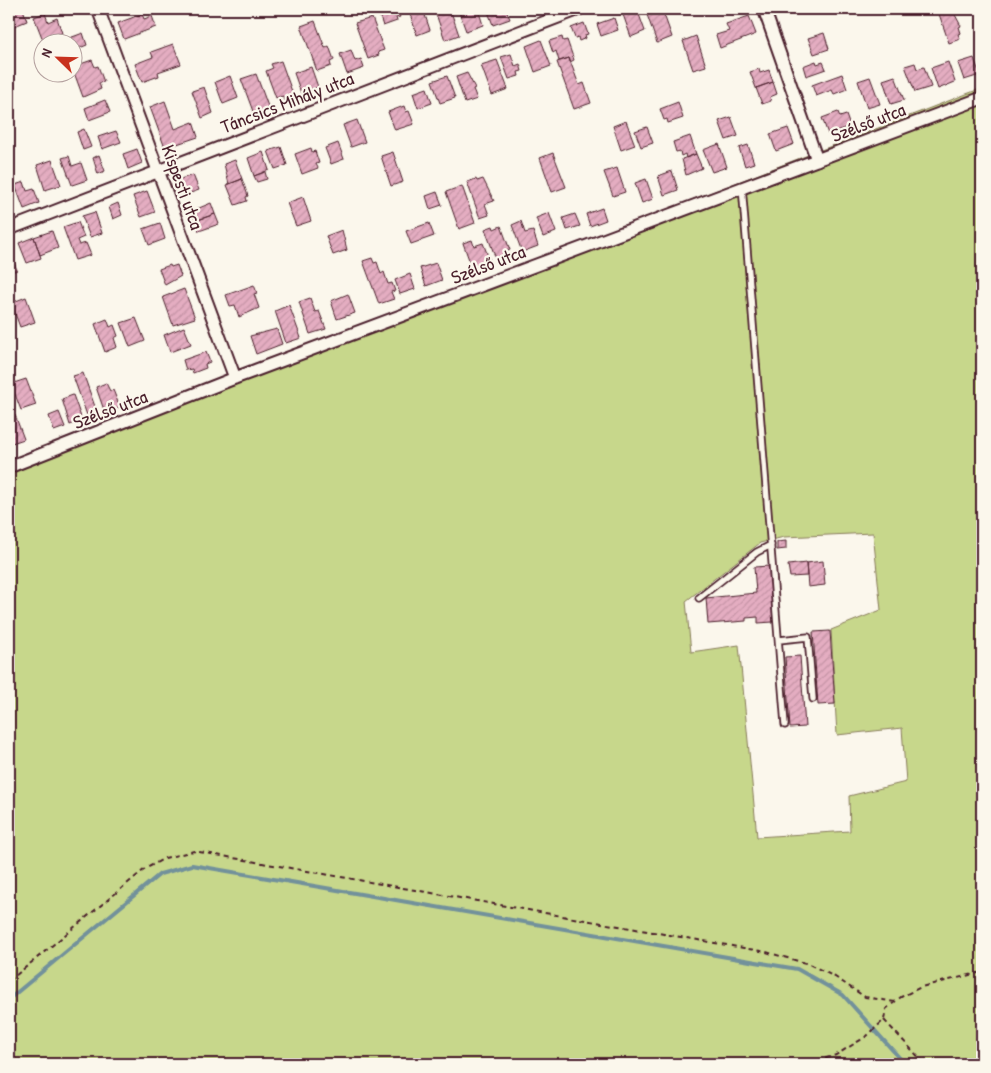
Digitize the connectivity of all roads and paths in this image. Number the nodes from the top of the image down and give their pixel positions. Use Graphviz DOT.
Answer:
graph roads {
  1 [pos="98,9"];
  2 [pos="579,9"];
  3 [pos="764,9"];
  4 [pos="982,98"];
  5 [pos="817,160"];
  6 [pos="158,171"];
  7 [pos="742,186"];
  8 [pos="9,229"];
  9 [pos="235,378"];
  10 [pos="9,467"];
  11 [pos="771,545"];
  12 [pos="698,598"];
  13 [pos="779,640"];
  14 [pos="813,699"];
  15 [pos="786,725"];
  16 [pos="982,972"];
  17 [pos="9,981"];
  18 [pos="895,1002"];
  19 [pos="884,1020"];
  20 [pos="808,1064"];
  21 [pos="925,1064"];
  1 -- 6 [label="street, Kispesti utca"];
  2 -- 6 [label="street, Táncsics Mihály utca"];
  3 -- 5 [label="street"];
  4 -- 5 [label="street, Szélső utca"];
  5 -- 7 [label="street, Szélső utca"];
  6 -- 8 [label="street, Táncsics Mihály utca"];
  6 -- 9 [label="street, Kispesti utca"];
  7 -- 9 [label="street, Szélső utca"];
  7 -- 11 [label="lane"];
  9 -- 10 [label="street, Szélső utca"];
  11 -- 12 [label="lane"];
  11 -- 13 [label="lane"];
  13 -- 14 [label="lane"];
  13 -- 15 [label="lane"];
  16 -- 18 [label="path"];
  17 -- 18 [label="path"];
  18 -- 19 [label="path"];
  19 -- 20 [label="path"];
  19 -- 21 [label="path"];
}
